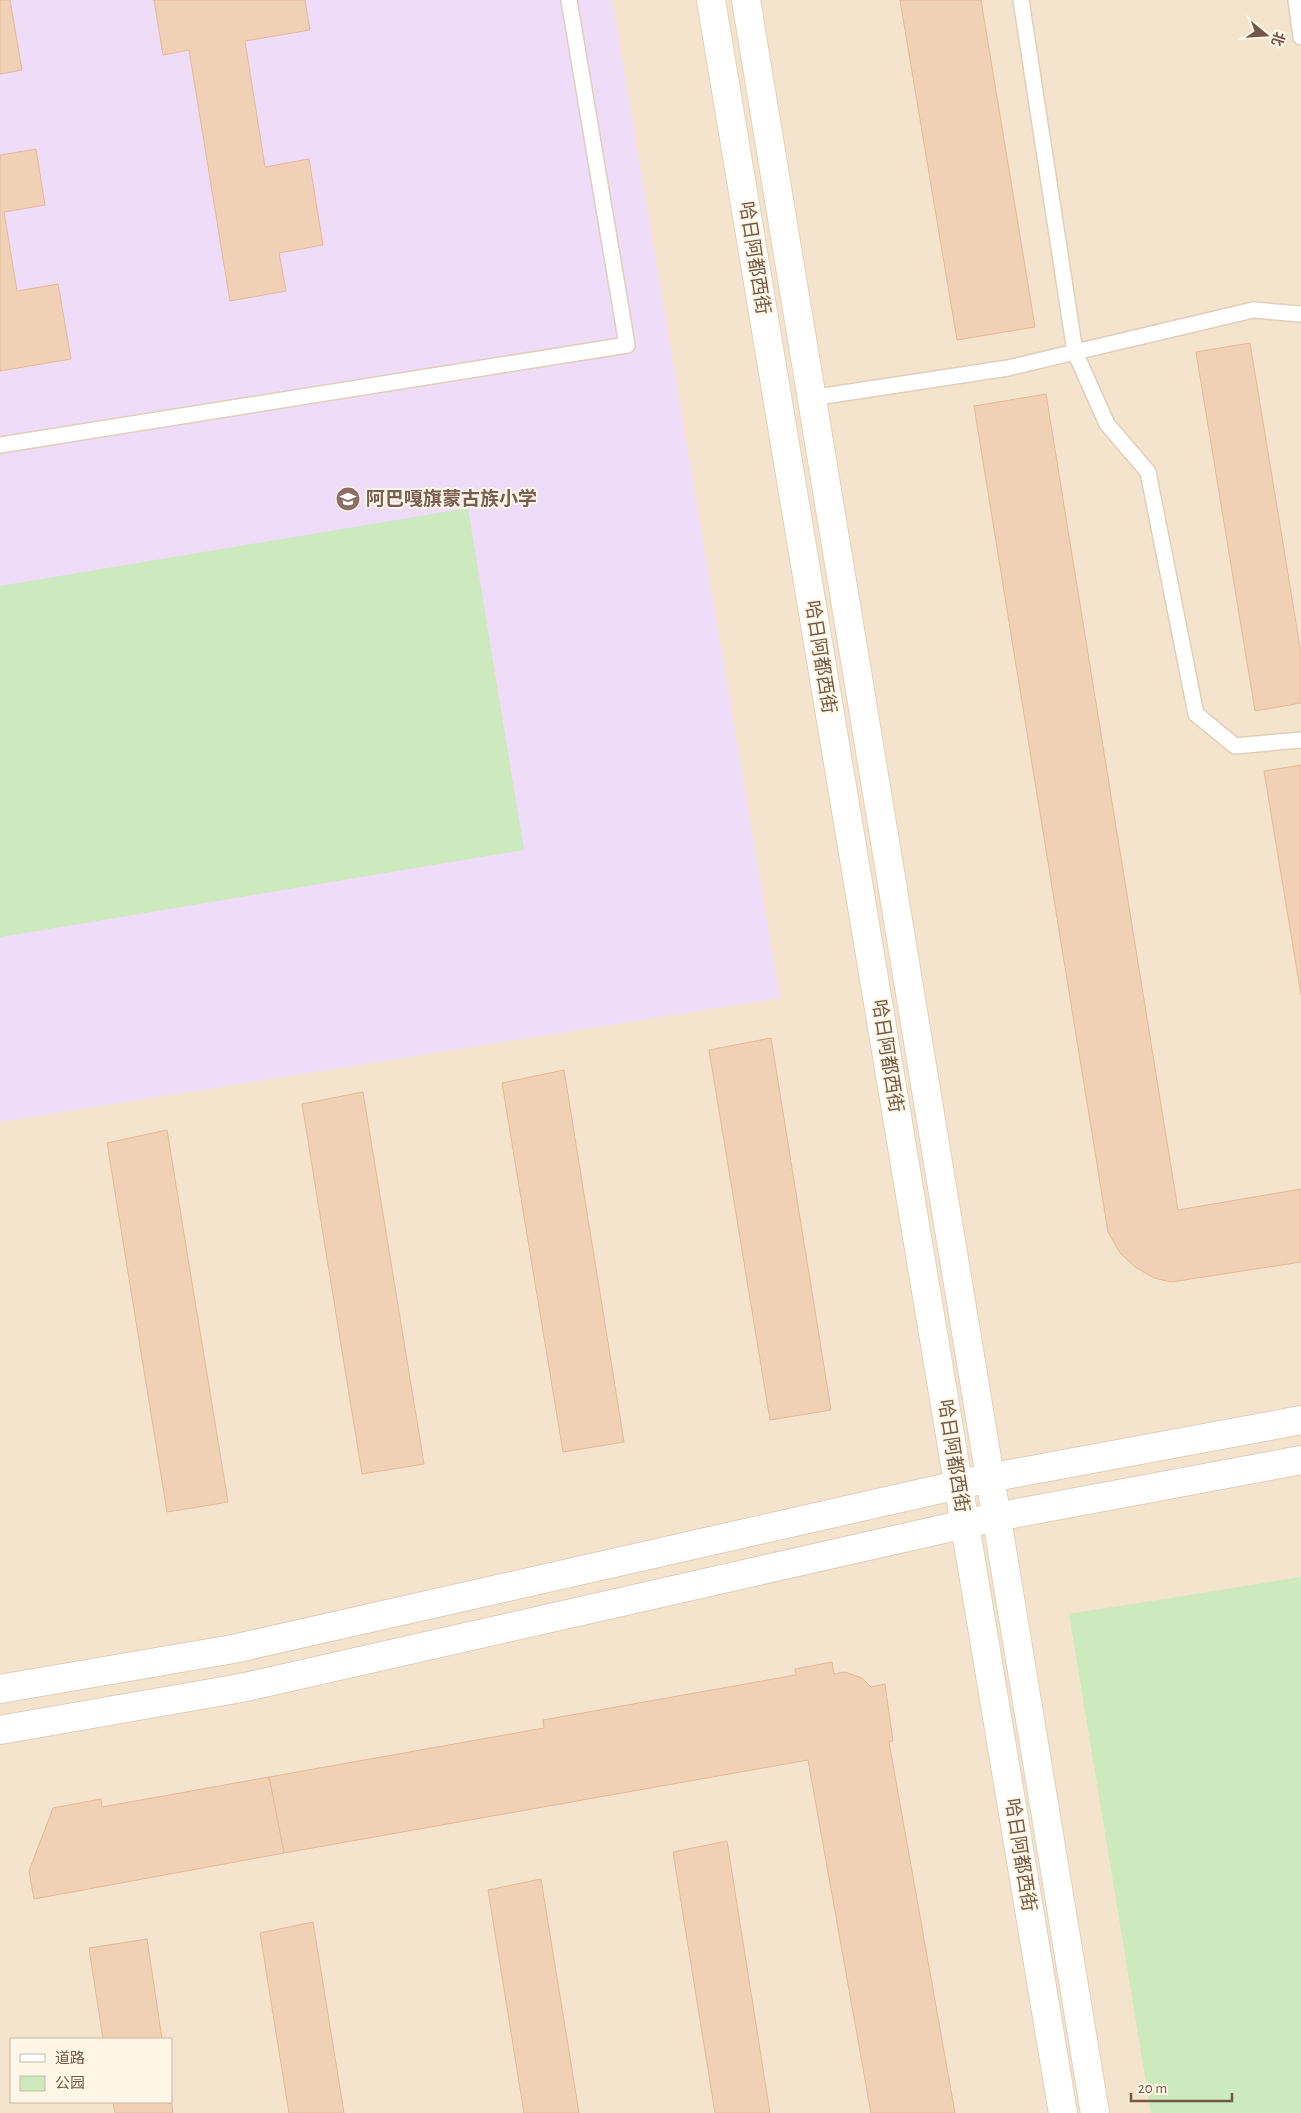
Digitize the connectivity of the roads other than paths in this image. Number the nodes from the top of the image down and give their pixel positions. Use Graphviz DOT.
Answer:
graph roads {
  1 [pos="569,0"];
  2 [pos="711,0"];
  3 [pos="746,0"];
  4 [pos="1021,0"];
  5 [pos="1296,0"];
  6 [pos="1301,37"];
  7 [pos="1301,314"];
  8 [pos="1075,352"];
  9 [pos="811,398"];
  10 [pos="0,445"];
  11 [pos="1301,740"];
  12 [pos="1301,1420"];
  13 [pos="1301,1460"];
  14 [pos="989,1478"];
  15 [pos="958,1485"];
  16 [pos="996,1517"];
  17 [pos="965,1524"];
  18 [pos="0,1689"];
  19 [pos="0,1730"];
  20 [pos="1063,2113"];
  21 [pos="1095,2113"];
  1 -- 10 [label="lane"];
  2 -- 15 [label="main road, 哈日阿都西街"];
  3 -- 9 [label="main road, 哈日阿都西街"];
  4 -- 8 [label="lane"];
  5 -- 6 [label="lane"];
  7 -- 8 [label="lane"];
  8 -- 9 [label="lane"];
  8 -- 11 [label="lane"];
  9 -- 14 [label="main road, 哈日阿都西街"];
  12 -- 14 [label="main road"];
  13 -- 16 [label="main road"];
  14 -- 15 [label="main road"];
  14 -- 16 [label="main road, 哈日阿都西街"];
  15 -- 17 [label="main road, 哈日阿都西街"];
  15 -- 18 [label="main road"];
  16 -- 17 [label="main road"];
  16 -- 21 [label="main road, 哈日阿都西街"];
  17 -- 19 [label="main road"];
  17 -- 20 [label="main road, 哈日阿都西街"];
}
